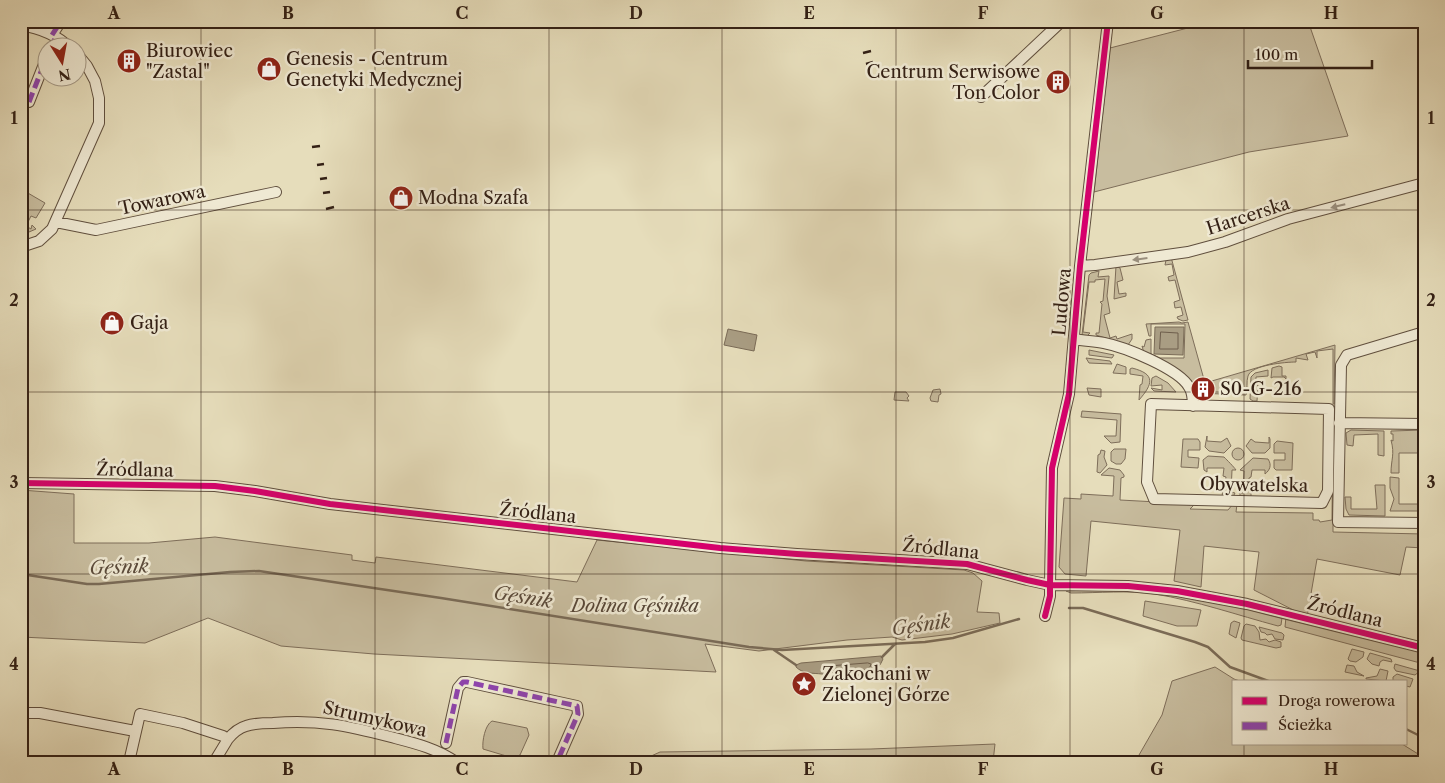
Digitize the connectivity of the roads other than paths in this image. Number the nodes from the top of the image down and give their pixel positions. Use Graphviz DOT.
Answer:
graph roads {
  1 [pos="62,21"];
  2 [pos="1062,21"];
  3 [pos="1108,21"];
  4 [pos="21,25"];
  5 [pos="54,36"];
  6 [pos="57,38"];
  7 [pos="88,68"];
  8 [pos="38,79"];
  9 [pos="981,96"];
  10 [pos="29,102"];
  11 [pos="1424,183"];
  12 [pos="276,192"];
  13 [pos="56,222"];
  14 [pos="21,247"];
  15 [pos="1080,266"];
  16 [pos="1424,332"];
  17 [pos="1074,340"];
  18 [pos="1193,406"];
  19 [pos="1340,423"];
  20 [pos="1424,424"];
  21 [pos="21,483"];
  22 [pos="1424,523"];
  23 [pos="1050,585"];
  24 [pos="1045,616"];
  25 [pos="1424,648"];
  26 [pos="21,713"];
  27 [pos="135,731"];
  28 [pos="228,739"];
  29 [pos="446,743"];
  30 [pos="128,762"];
  31 [pos="214,762"];
  32 [pos="456,762"];
  33 [pos="556,762"];
  1 -- 5 [label="street"];
  2 -- 9 [label="street"];
  3 -- 15 [label="street, Ludowa"];
  4 -- 5 [label="street"];
  5 -- 6 [label="street"];
  7 -- 13 [label="street"];
  8 -- 10 [label="street"];
  11 -- 15 [label="street, Harcerska, one-way"];
  12 -- 13 [label="street, Towarowa"];
  13 -- 14 [label="street"];
  15 -- 17 [label="street, Ludowa"];
  16 -- 19 [label="street"];
  17 -- 18 [label="street"];
  17 -- 23 [label="street, Ludowa"];
  18 -- 18 [label="street, Obywatelska"];
  19 -- 20 [label="street"];
  19 -- 22 [label="street"];
  21 -- 23 [label="street, Źródlana"];
  23 -- 24 [label="street"];
  23 -- 25 [label="street, Źródlana"];
  26 -- 27 [label="street"];
  27 -- 28 [label="street"];
  27 -- 30 [label="street"];
  28 -- 31 [label="street, Strumykowa"];
  28 -- 32 [label="street, Strumykowa"];
  29 -- 33 [label="street"];
}
